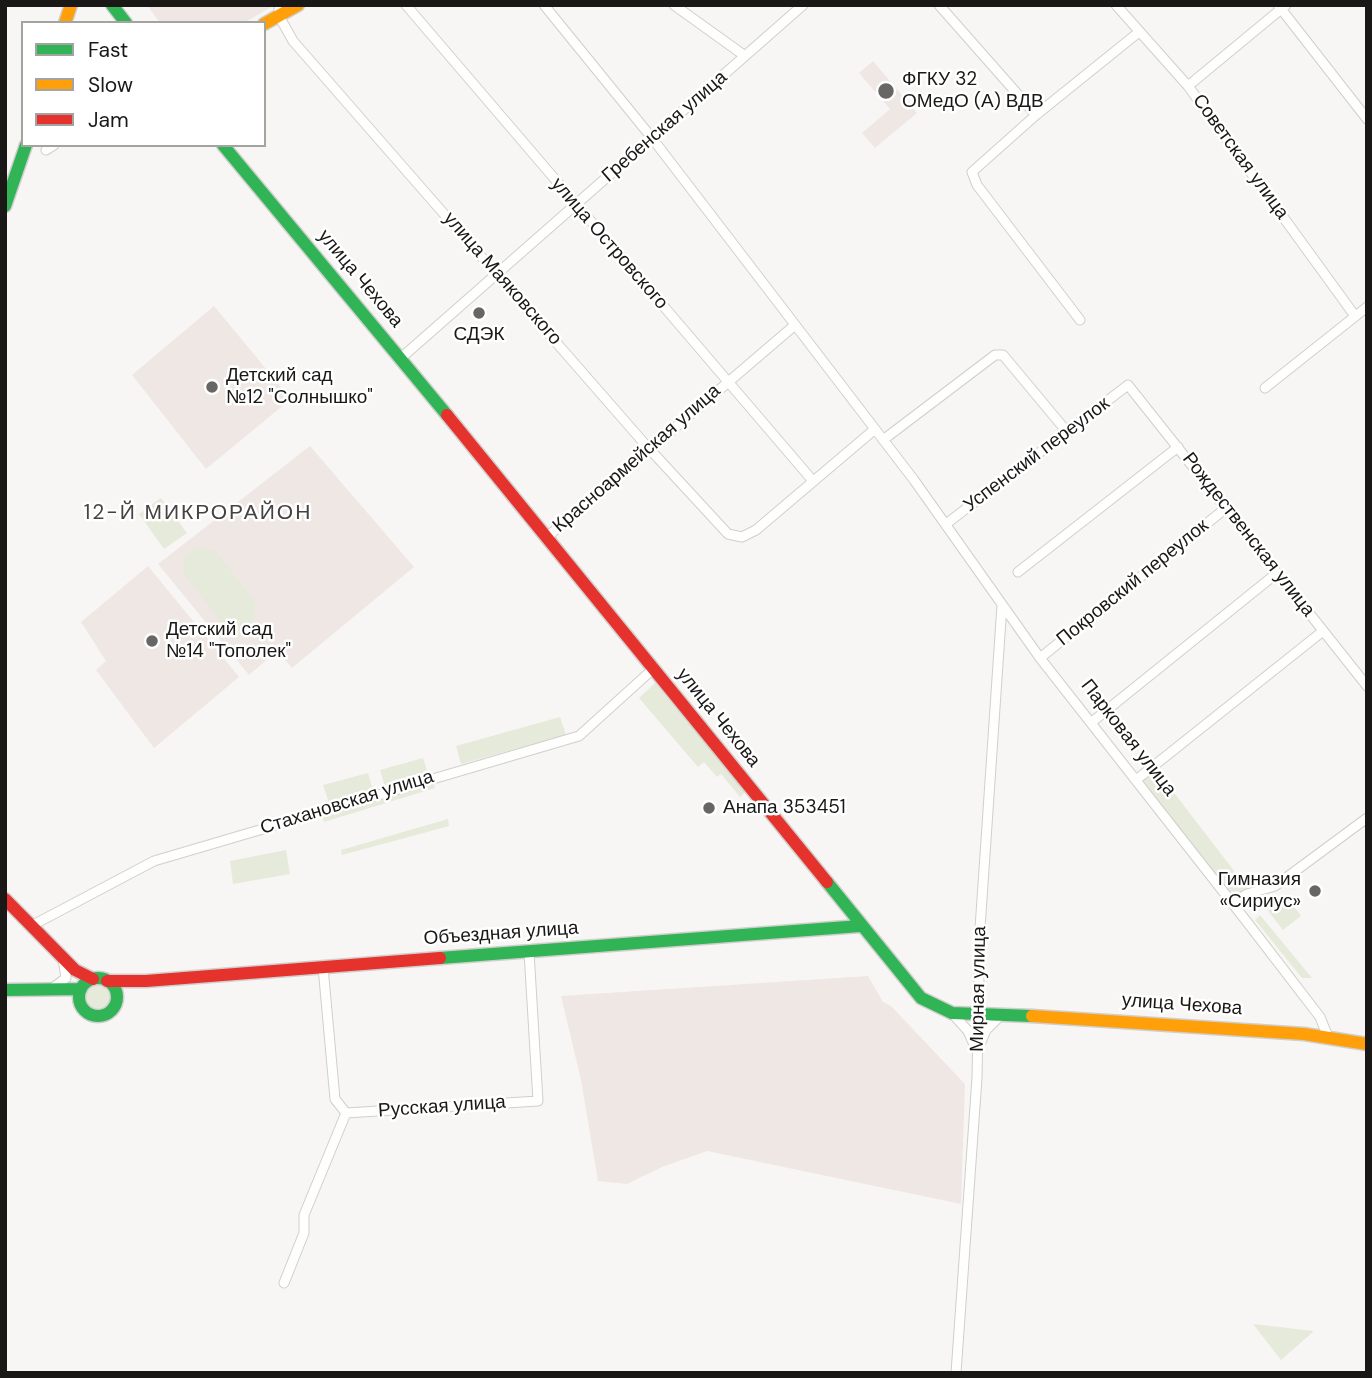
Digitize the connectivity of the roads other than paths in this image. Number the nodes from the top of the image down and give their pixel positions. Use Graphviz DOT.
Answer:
graph roads {
  1 [pos="112,5"];
  2 [pos="298,5"];
  3 [pos="406,5"];
  4 [pos="544,5"];
  5 [pos="674,5"];
  6 [pos="803,5"];
  7 [pos="939,5"];
  8 [pos="1116,5"];
  9 [pos="1282,7"];
  10 [pos="279,10"];
  11 [pos="124,21"];
  12 [pos="266,22"];
  13 [pos="1139,32"];
  14 [pos="745,57"];
  15 [pos="1188,86"];
  16 [pos="1035,115"];
  17 [pos="1367,120"];
  18 [pos="652,138"];
  19 [pos="25,147"];
  20 [pos="225,147"];
  21 [pos="10,177"];
  22 [pos="5,206"];
  23 [pos="575,206"];
  24 [pos="496,274"];
  25 [pos="1367,307"];
  26 [pos="1355,316"];
  27 [pos="1080,320"];
  28 [pos="795,325"];
  29 [pos="401,358"];
  30 [pos="728,381"];
  31 [pos="1128,386"];
  32 [pos="1265,388"];
  33 [pos="875,429"];
  34 [pos="1068,433"];
  35 [pos="883,440"];
  36 [pos="1178,446"];
  37 [pos="650,449"];
  38 [pos="813,481"];
  39 [pos="1226,508"];
  40 [pos="946,524"];
  41 [pos="546,538"];
  42 [pos="1018,572"];
  43 [pos="1277,573"];
  44 [pos="1002,605"];
  45 [pos="1323,631"];
  46 [pos="1040,658"];
  47 [pos="653,669"];
  48 [pos="1367,686"];
  49 [pos="1092,722"];
  50 [pos="1136,780"];
  51 [pos="1367,818"];
  52 [pos="5,900"];
  53 [pos="1233,903"];
  54 [pos="31,926"];
  55 [pos="859,926"];
  56 [pos="529,952"];
  57 [pos="63,959"];
  58 [pos="323,967"];
  59 [pos="93,979"];
  60 [pos="107,981"];
  61 [pos="146,981"];
  62 [pos="81,989"];
  63 [pos="5,990"];
  64 [pos="46,990"];
  65 [pos="114,1007"];
  66 [pos="952,1013"];
  67 [pos="979,1015"];
  68 [pos="1000,1016"];
  69 [pos="1328,1037"];
  70 [pos="1367,1044"];
  71 [pos="978,1054"];
  72 [pos="346,1114"];
  73 [pos="285,1283"];
  74 [pos="956,1373"];
  1 -- 11 [label="main road"];
  2 -- 10 [label="main road"];
  3 -- 23 [label="street, улица Островского"];
  4 -- 18 [label="street, Парковая улица"];
  5 -- 14 [label="street"];
  6 -- 14 [label="street, Гребенская улица"];
  7 -- 16 [label="street"];
  8 -- 13 [label="street, Советская улица"];
  9 -- 15 [label="street"];
  9 -- 17 [label="street"];
  10 -- 12 [label="main road"];
  10 -- 24 [label="street, улица Маяковского"];
  13 -- 15 [label="street, Советская улица"];
  13 -- 16 [label="street"];
  14 -- 18 [label="street, Гребенская улица"];
  15 -- 26 [label="street, Советская улица"];
  16 -- 27 [label="street"];
  18 -- 23 [label="street, Гребенская улица"];
  18 -- 28 [label="street, Парковая улица"];
  19 -- 21 [label="main road"];
  20 -- 29 [label="main road, улица Чехова"];
  21 -- 22 [label="main road"];
  23 -- 24 [label="street, Гребенская улица"];
  23 -- 30 [label="street, улица Островского"];
  24 -- 29 [label="street, Гребенская улица"];
  24 -- 37 [label="street, улица Маяковского"];
  25 -- 26 [label="street"];
  26 -- 32 [label="street"];
  28 -- 30 [label="street, Красноармейская улица"];
  28 -- 33 [label="street, Парковая улица"];
  29 -- 41 [label="main road, улица Чехова"];
  30 -- 37 [label="street, Красноармейская улица"];
  30 -- 38 [label="street, улица Островского"];
  31 -- 34 [label="street, Успенский переулок"];
  31 -- 36 [label="street, Рождественская улица"];
  33 -- 35 [label="street, Парковая улица"];
  33 -- 38 [label="street"];
  34 -- 35 [label="street"];
  34 -- 40 [label="street, Успенский переулок"];
  35 -- 40 [label="street, Парковая улица"];
  36 -- 39 [label="street, Рождественская улица"];
  36 -- 42 [label="street"];
  37 -- 38 [label="street, улица Маяковского"];
  37 -- 41 [label="street, Красноармейская улица"];
  39 -- 43 [label="street, Рождественская улица"];
  39 -- 46 [label="street, Покровский переулок"];
  40 -- 44 [label="street, Парковая улица"];
  41 -- 47 [label="main road, улица Чехова"];
  43 -- 45 [label="street, Рождественская улица"];
  43 -- 49 [label="street"];
  44 -- 46 [label="street, Парковая улица"];
  44 -- 67 [label="street, Мирная улица"];
  45 -- 48 [label="street, Рождественская улица"];
  45 -- 50 [label="street"];
  46 -- 49 [label="street, Парковая улица"];
  47 -- 54 [label="street, Стахановская улица"];
  47 -- 55 [label="main road, улица Чехова"];
  49 -- 50 [label="street, Парковая улица"];
  50 -- 53 [label="street, Парковая улица"];
  51 -- 53 [label="street"];
  52 -- 54 [label="main road"];
  53 -- 69 [label="street, Парковая улица"];
  54 -- 57 [label="main road"];
  55 -- 56 [label="main road, Объездная улица"];
  55 -- 66 [label="main road, улица Чехова"];
  56 -- 58 [label="main road, Объездная улица"];
  56 -- 72 [label="street, Русская улица"];
  57 -- 59 [label="main road"];
  57 -- 64 [label="street"];
  58 -- 61 [label="main road, Объездная улица"];
  58 -- 72 [label="street"];
  59 -- 60 [label="main road"];
  59 -- 62 [label="main road"];
  60 -- 61 [label="main road, Объездная улица"];
  60 -- 65 [label="main road"];
  61 -- 65 [label="main road"];
  62 -- 64 [label="main road"];
  62 -- 65 [label="main road"];
  63 -- 64 [label="main road"];
  66 -- 67 [label="main road, улица Чехова"];
  66 -- 71 [label="street"];
  67 -- 68 [label="main road, улица Чехова"];
  67 -- 71 [label="street, Мирная улица"];
  68 -- 69 [label="main road, улица Чехова"];
  68 -- 71 [label="street"];
  69 -- 70 [label="main road"];
  71 -- 74 [label="street, Мирная улица"];
  72 -- 73 [label="street"];
}
